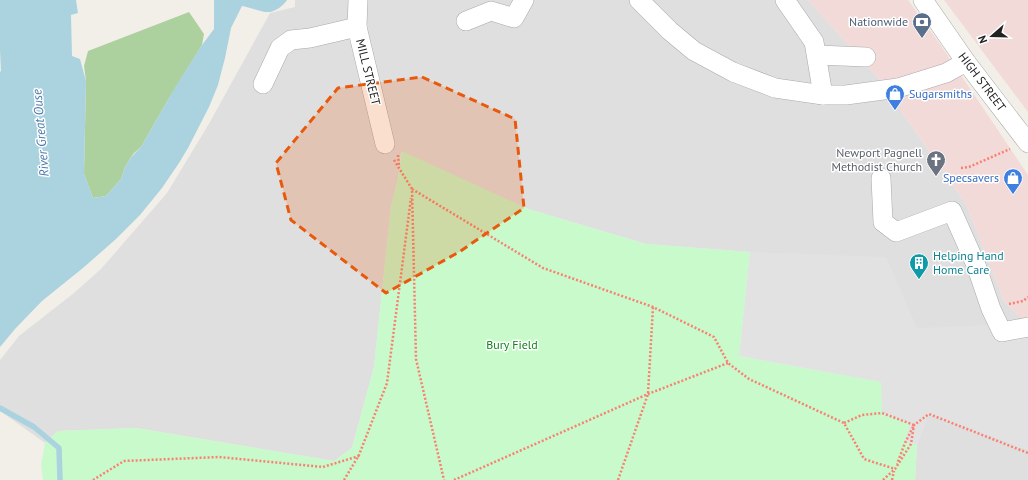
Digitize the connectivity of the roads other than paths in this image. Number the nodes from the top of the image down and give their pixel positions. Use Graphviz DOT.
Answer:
graph roads {
  1 [pos="358,0"];
  2 [pos="524,0"];
  3 [pos="639,0"];
  4 [pos="785,0"];
  5 [pos="923,0"];
  6 [pos="466,21"];
  7 [pos="357,27"];
  8 [pos="816,55"];
  9 [pos="866,57"];
  10 [pos="966,62"];
  11 [pos="263,84"];
  12 [pos="823,95"];
  13 [pos="1028,141"];
  14 [pos="385,144"];
  15 [pos="881,178"];
  16 [pos="1028,327"];
  1 -- 7 [label="street, MILL STREET"];
  2 -- 6 [label="street"];
  3 -- 12 [label="street"];
  4 -- 8 [label="street"];
  5 -- 10 [label="street, HIGH STREET"];
  7 -- 11 [label="street"];
  7 -- 14 [label="street, MILL STREET"];
  8 -- 9 [label="street"];
  8 -- 12 [label="street"];
  10 -- 12 [label="street"];
  10 -- 13 [label="street, HIGH STREET"];
  15 -- 16 [label="street"];
}
